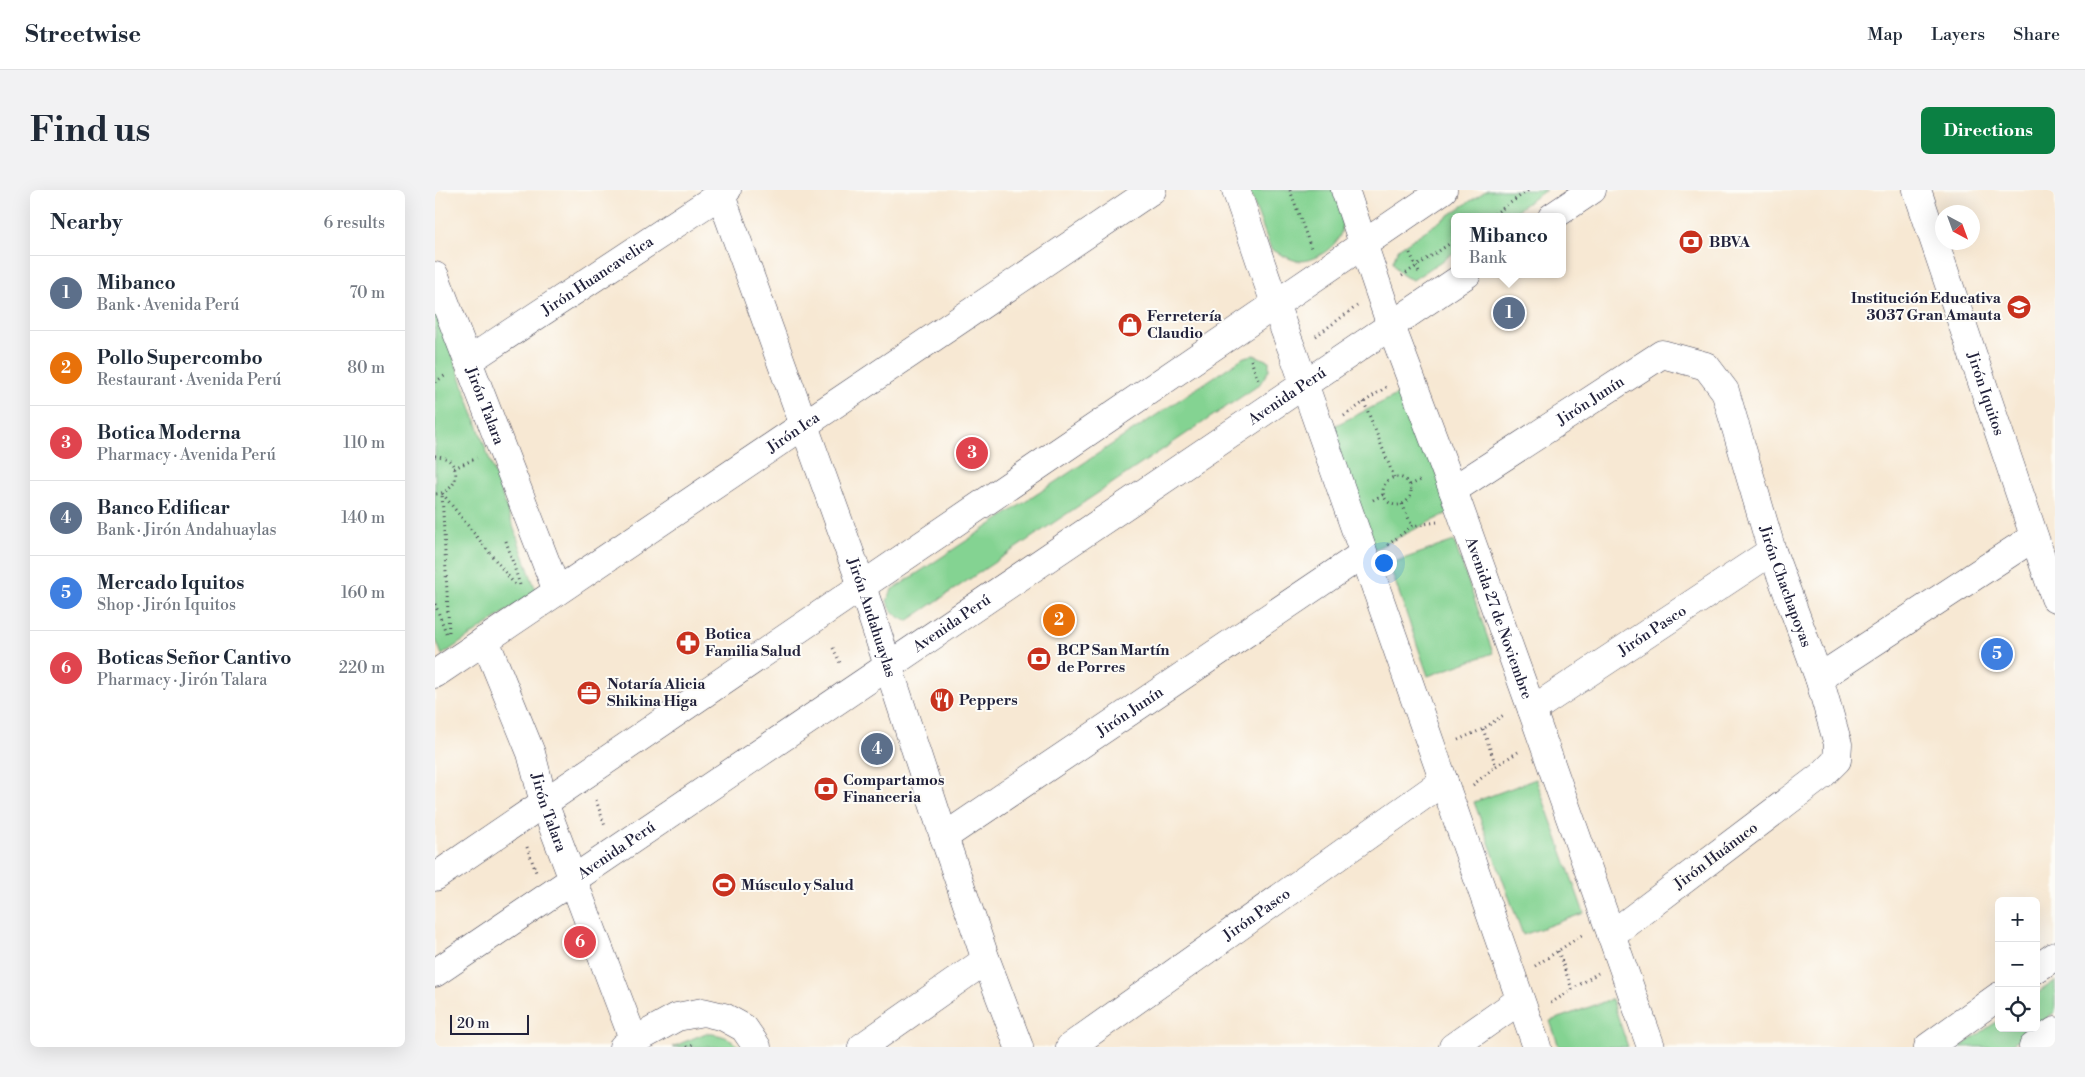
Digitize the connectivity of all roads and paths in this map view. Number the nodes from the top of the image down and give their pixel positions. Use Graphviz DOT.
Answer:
graph roads {
  1 [pos="1152,190"];
  2 [pos="1236,190"];
  3 [pos="1290,190"];
  4 [pos="1345,190"];
  5 [pos="1443,190"];
  6 [pos="1529,190"];
  7 [pos="1592,190"];
  8 [pos="1917,190"];
  9 [pos="722,192"];
  10 [pos="1495,213"];
  11 [pos="1558,213"];
  12 [pos="1363,244"];
  13 [pos="1410,253"];
  14 [pos="1319,275"];
  15 [pos="435,276"];
  16 [pos="1461,278"];
  17 [pos="1422,279"];
  18 [pos="1274,305"];
  19 [pos="1391,326"];
  20 [pos="1251,360"];
  21 [pos="467,361"];
  22 [pos="1394,382"];
  23 [pos="1303,385"];
  24 [pos="1262,391"];
  25 [pos="1725,391"];
  26 [pos="1364,402"];
  27 [pos="1341,418"];
  28 [pos="805,424"];
  29 [pos="435,456"];
  30 [pos="1394,478"];
  31 [pos="1453,490"];
  32 [pos="442,493"];
  33 [pos="435,494"];
  34 [pos="1402,504"];
  35 [pos="1463,517"];
  36 [pos="1411,526"];
  37 [pos="2034,537"];
  38 [pos="1772,550"];
  39 [pos="1365,558"];
  40 [pos="862,586"];
  41 [pos="557,591"];
  42 [pos="2055,598"];
  43 [pos="435,604"];
  44 [pos="485,640"];
  45 [pos="888,666"];
  46 [pos="435,674"];
  47 [pos="1819,678"];
  48 [pos="1530,704"];
  49 [pos="1483,730"];
  50 [pos="1542,738"];
  51 [pos="1433,751"];
  52 [pos="1497,766"];
  53 [pos="1821,776"];
  54 [pos="1447,792"];
  55 [pos="596,800"];
  56 [pos="544,803"];
  57 [pos="607,832"];
  58 [pos="944,837"];
  59 [pos="527,846"];
  60 [pos="435,877"];
  61 [pos="574,879"];
  62 [pos="539,881"];
  63 [pos="1612,938"];
  64 [pos="1558,951"];
  65 [pos="2055,956"];
  66 [pos="986,960"];
  67 [pos="2040,966"];
  68 [pos="435,973"];
  69 [pos="1572,989"];
  70 [pos="1995,999"];
  71 [pos="1520,1000"];
  72 [pos="2055,1031"];
  73 [pos="628,1044"];
  74 [pos="757,1047"];
  75 [pos="862,1047"];
  76 [pos="1019,1047"];
  77 [pos="1070,1047"];
  78 [pos="1453,1047"];
  79 [pos="1537,1047"];
  80 [pos="1651,1047"];
  81 [pos="1927,1047"];
  82 [pos="2033,1047"];
  1 -- 28 [label="street, Jirón Ica"];
  2 -- 18 [label="street"];
  3 -- 14 [label="path"];
  4 -- 12 [label="street, Avenida 27 de Noviembre"];
  5 -- 12 [label="street"];
  6 -- 10 [label="path"];
  7 -- 11 [label="street"];
  8 -- 37 [label="street, Jirón Iquitos"];
  9 -- 21 [label="street, Jirón Huancavelica"];
  9 -- 28 [label="street, Jirón Andahuaylas"];
  12 -- 14 [label="street"];
  12 -- 19 [label="street, Avenida 27 de Noviembre"];
  13 -- 17 [label="path"];
  14 -- 18 [label="street"];
  15 -- 21 [label="street, Jirón Talara"];
  16 -- 19 [label="street, Avenida Perú"];
  18 -- 23 [label="street"];
  18 -- 40 [label="street"];
  19 -- 23 [label="street, Avenida Perú"];
  19 -- 31 [label="street, Avenida 27 de Noviembre"];
  20 -- 24 [label="path"];
  21 -- 41 [label="street, Jirón Talara"];
  22 -- 26 [label="path"];
  23 -- 39 [label="street"];
  23 -- 45 [label="street, Avenida Perú"];
  25 -- 31 [label="street, Jirón Junín"];
  25 -- 38 [label="street, Jirón Chachapoyas"];
  26 -- 27 [label="path"];
  26 -- 30 [label="path"];
  28 -- 40 [label="street, Jirón Andahuaylas"];
  28 -- 41 [label="street, Jirón Ica"];
  29 -- 32 [label="path"];
  30 -- 34 [label="path"];
  30 -- 34 [label="path"];
  31 -- 35 [label="street, Avenida 27 de Noviembre"];
  32 -- 33 [label="path"];
  32 -- 41 [label="path"];
  32 -- 43 [label="path"];
  34 -- 36 [label="path"];
  35 -- 36 [label="path"];
  35 -- 48 [label="street, Avenida 27 de Noviembre"];
  36 -- 39 [label="path"];
  37 -- 42 [label="street, Jirón Iquitos"];
  37 -- 47 [label="street"];
  38 -- 47 [label="street, Jirón Chachapoyas"];
  38 -- 48 [label="street, Jirón Pasco"];
  39 -- 51 [label="street"];
  39 -- 58 [label="street, Jirón Junín"];
  40 -- 45 [label="street, Jirón Andahuaylas"];
  40 -- 56 [label="street"];
  41 -- 44 [label="street, Jirón Ica"];
  44 -- 46 [label="street, Jirón Ica"];
  44 -- 56 [label="street, Jirón Talara"];
  45 -- 58 [label="street, Jirón Andahuaylas"];
  45 -- 61 [label="street, Avenida Perú"];
  47 -- 53 [label="street, Jirón Chachapoyas"];
  48 -- 49 [label="path"];
  48 -- 50 [label="street, Avenida 27 de Noviembre"];
  49 -- 51 [label="path"];
  49 -- 52 [label="path"];
  50 -- 52 [label="path"];
  50 -- 63 [label="street, Avenida 27 de Noviembre"];
  51 -- 54 [label="street"];
  52 -- 54 [label="path"];
  53 -- 63 [label="street, Jirón Huánuco"];
  54 -- 71 [label="street"];
  54 -- 77 [label="street, Jirón Pasco"];
  55 -- 57 [label="path"];
  56 -- 60 [label="street"];
  56 -- 61 [label="street, Jirón Talara"];
  58 -- 66 [label="street, Jirón Andahuaylas"];
  59 -- 62 [label="path"];
  61 -- 68 [label="street, Avenida Perú"];
  61 -- 73 [label="street, Jirón Talara"];
  63 -- 64 [label="path"];
  63 -- 69 [label="path"];
  63 -- 80 [label="street, Avenida 27 de Noviembre"];
  64 -- 69 [label="path"];
  64 -- 71 [label="path"];
  65 -- 67 [label="street"];
  66 -- 75 [label="street"];
  66 -- 76 [label="street, Jirón Andahuaylas"];
  69 -- 71 [label="path"];
  70 -- 81 [label="street"];
  71 -- 78 [label="street"];
  71 -- 79 [label="street"];
  72 -- 82 [label="street"];
  73 -- 74 [label="street"];
}
